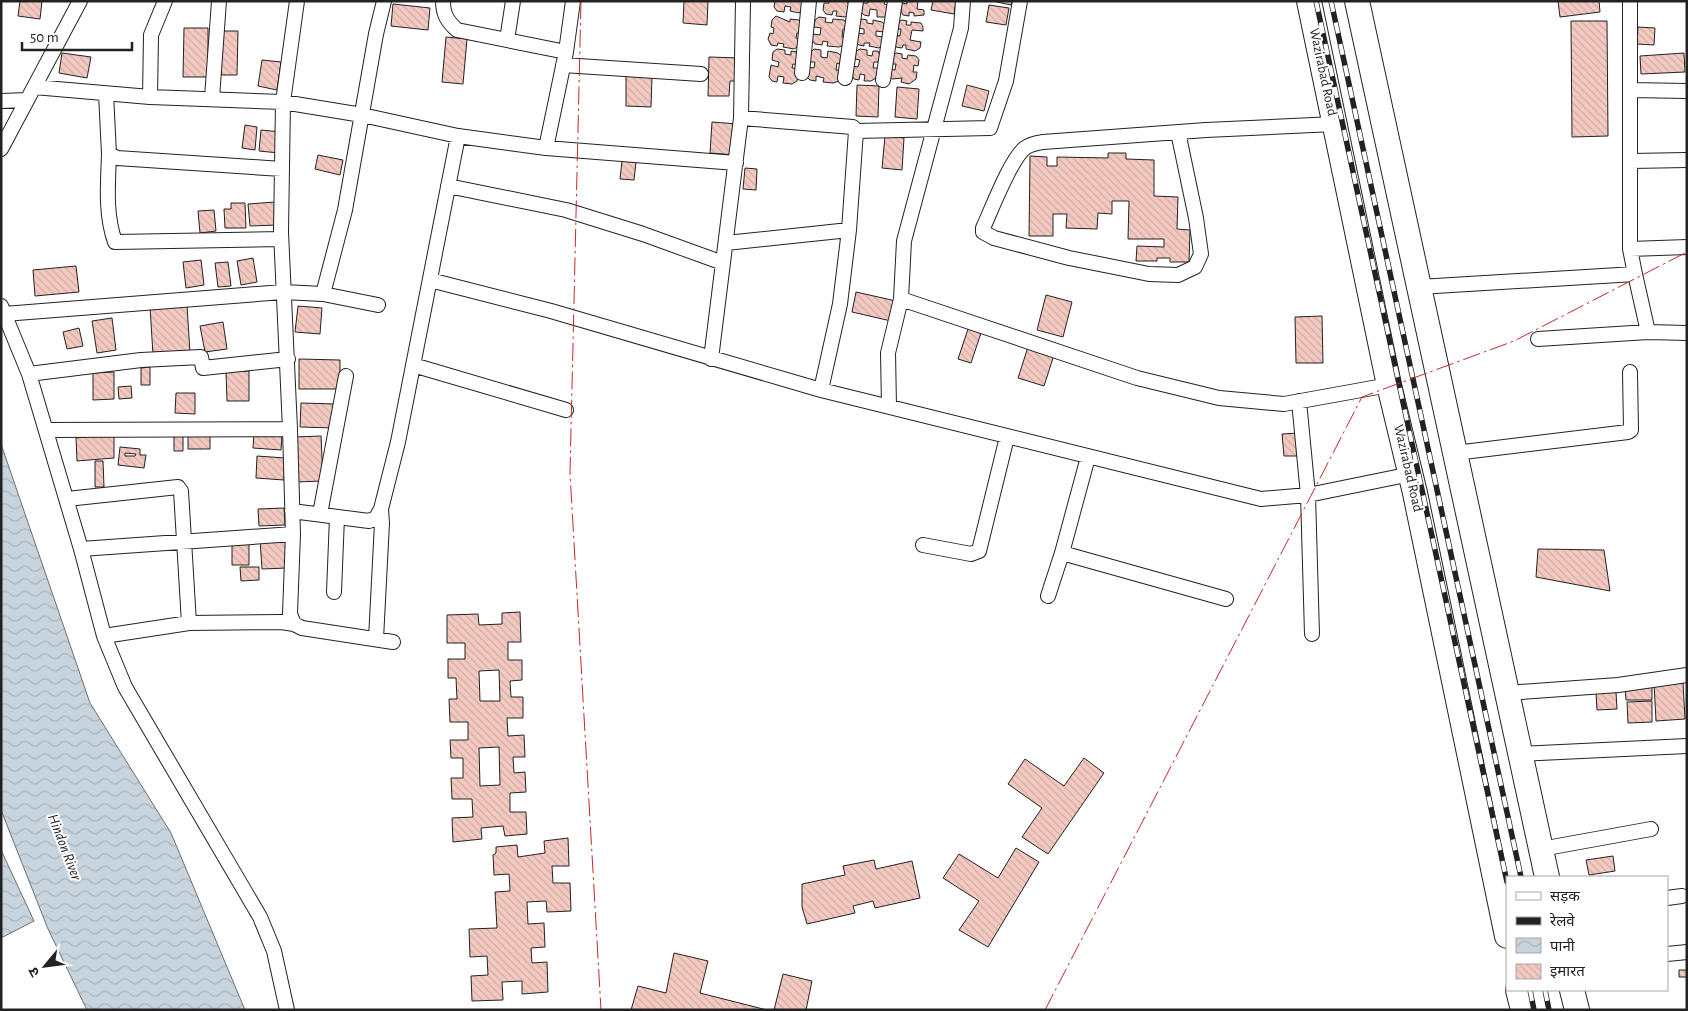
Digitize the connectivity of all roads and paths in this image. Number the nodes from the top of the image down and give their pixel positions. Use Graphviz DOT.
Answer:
graph roads {
  1 [pos="80,1"];
  2 [pos="165,1"];
  3 [pos="219,1"];
  4 [pos="297,1"];
  5 [pos="384,1"];
  6 [pos="443,1"];
  7 [pos="513,1"];
  8 [pos="573,1"];
  9 [pos="743,1"];
  10 [pos="809,1"];
  11 [pos="856,1"];
  12 [pos="895,1"];
  13 [pos="963,1"];
  14 [pos="1020,1"];
  15 [pos="1309,1"];
  16 [pos="1316,1"];
  17 [pos="1630,1"];
  18 [pos="1355,8"];
  19 [pos="1314,25"];
  20 [pos="507,40"];
  21 [pos="564,58"];
  22 [pos="802,73"];
  23 [pos="701,74"];
  24 [pos="844,78"];
  25 [pos="883,80"];
  26 [pos="34,87"];
  27 [pos="1631,90"];
  28 [pos="1687,91"];
  29 [pos="106,94"];
  30 [pos="150,97"];
  31 [pos="212,98"];
  32 [pos="27,100"];
  33 [pos="1,101"];
  34 [pos="283,102"];
  35 [pos="362,115"];
  36 [pos="741,118"];
  37 [pos="1335,124"];
  38 [pos="933,129"];
  39 [pos="856,131"];
  40 [pos="1178,132"];
  41 [pos="458,136"];
  42 [pos="546,148"];
  43 [pos="1,149"];
  44 [pos="109,154"];
  45 [pos="1687,160"];
  46 [pos="1631,161"];
  47 [pos="736,163"];
  48 [pos="282,169"];
  49 [pos="448,186"];
  50 [pos="849,230"];
  51 [pos="281,239"];
  52 [pos="726,243"];
  53 [pos="1687,247"];
  54 [pos="1630,249"];
  55 [pos="724,263"];
  56 [pos="1635,274"];
  57 [pos="430,280"];
  58 [pos="1419,288"];
  59 [pos="283,292"];
  60 [pos="323,294"];
  61 [pos="901,299"];
  62 [pos="378,305"];
  63 [pos="3,310"];
  64 [pos="1648,332"];
  65 [pos="1687,333"];
  66 [pos="1538,339"];
  67 [pos="711,359"];
  68 [pos="288,360"];
  69 [pos="413,366"];
  70 [pos="1630,372"];
  71 [pos="29,374"];
  72 [pos="346,376"];
  73 [pos="1389,385"];
  74 [pos="821,390"];
  75 [pos="1299,401"];
  76 [pos="889,406"];
  77 [pos="566,410"];
  78 [pos="290,429"];
  79 [pos="46,430"];
  80 [pos="1007,437"];
  81 [pos="1455,453"];
  82 [pos="1088,458"];
  83 [pos="1411,474"];
  84 [pos="1308,495"];
  85 [pos="66,499"];
  86 [pos="381,509"];
  87 [pos="292,511"];
  88 [pos="320,514"];
  89 [pos="337,517"];
  90 [pos="293,534"];
  91 [pos="184,541"];
  92 [pos="923,545"];
  93 [pos="81,549"];
  94 [pos="1062,553"];
  95 [pos="334,592"];
  96 [pos="1048,596"];
  97 [pos="1226,599"];
  98 [pos="189,623"];
  99 [pos="294,624"];
  100 [pos="1312,634"];
  101 [pos="104,636"];
  102 [pos="376,639"];
  103 [pos="393,642"];
  104 [pos="1687,675"];
  105 [pos="1507,693"];
  106 [pos="1687,746"];
  107 [pos="1519,754"];
  108 [pos="1652,829"];
  109 [pos="1541,849"];
  110 [pos="1547,876"];
  111 [pos="1682,896"];
  112 [pos="1668,898"];
  113 [pos="1506,931"];
  114 [pos="1687,952"];
  115 [pos="1668,954"];
  116 [pos="1518,991"];
  117 [pos="1572,991"];
  118 [pos="288,1010"];
  119 [pos="1523,1010"];
  120 [pos="1576,1010"];
  1 -- 26 [label="street"];
  2 -- 30 [label="street"];
  3 -- 31 [label="street"];
  4 -- 34 [label="street"];
  5 -- 35 [label="street"];
  6 -- 20 [label="street"];
  7 -- 20 [label="street"];
  8 -- 21 [label="street"];
  9 -- 36 [label="street"];
  10 -- 22 [label="street"];
  11 -- 24 [label="street"];
  12 -- 25 [label="street"];
  13 -- 38 [label="street"];
  14 -- 38 [label="street"];
  15 -- 19 [label="highway, Wazirabad Road"];
  16 -- 19 [label="highway"];
  17 -- 27 [label="street"];
  18 -- 58 [label="highway"];
  19 -- 37 [label="highway, Wazirabad Road"];
  20 -- 21 [label="street"];
  21 -- 23 [label="street"];
  21 -- 42 [label="street"];
  26 -- 29 [label="street"];
  26 -- 32 [label="street"];
  27 -- 28 [label="street"];
  27 -- 46 [label="street"];
  29 -- 30 [label="street"];
  29 -- 44 [label="street"];
  30 -- 31 [label="street"];
  31 -- 34 [label="street"];
  32 -- 33 [label="street"];
  32 -- 43 [label="street"];
  34 -- 35 [label="street"];
  34 -- 48 [label="street"];
  35 -- 41 [label="street"];
  35 -- 60 [label="street"];
  36 -- 39 [label="street"];
  36 -- 47 [label="street"];
  37 -- 40 [label="street"];
  37 -- 73 [label="highway, Wazirabad Road"];
  38 -- 39 [label="street"];
  38 -- 61 [label="street"];
  39 -- 50 [label="street"];
  40 -- 40 [label="street"];
  41 -- 42 [label="street"];
  41 -- 49 [label="street"];
  42 -- 47 [label="street"];
  44 -- 48 [label="street"];
  44 -- 51 [label="street"];
  45 -- 46 [label="street"];
  46 -- 54 [label="street"];
  47 -- 52 [label="street"];
  48 -- 51 [label="street"];
  49 -- 55 [label="street"];
  49 -- 57 [label="street"];
  50 -- 52 [label="street"];
  50 -- 74 [label="street"];
  51 -- 59 [label="street"];
  52 -- 55 [label="street"];
  53 -- 54 [label="street"];
  54 -- 56 [label="street"];
  55 -- 67 [label="street"];
  56 -- 58 [label="street"];
  56 -- 64 [label="street"];
  57 -- 67 [label="street"];
  57 -- 69 [label="street"];
  58 -- 81 [label="highway"];
  59 -- 60 [label="street"];
  59 -- 63 [label="street"];
  59 -- 68 [label="street"];
  60 -- 62 [label="street"];
  61 -- 75 [label="street"];
  61 -- 76 [label="street"];
  63 -- 71 [label="street"];
  64 -- 65 [label="street"];
  64 -- 66 [label="street"];
  67 -- 74 [label="street"];
  68 -- 71 [label="street"];
  68 -- 78 [label="street"];
  69 -- 77 [label="street"];
  69 -- 86 [label="street"];
  70 -- 81 [label="street"];
  71 -- 79 [label="street"];
  72 -- 88 [label="street"];
  73 -- 75 [label="street"];
  73 -- 83 [label="highway, Wazirabad Road"];
  74 -- 76 [label="street"];
  75 -- 84 [label="street"];
  76 -- 80 [label="street"];
  78 -- 79 [label="street"];
  78 -- 87 [label="street"];
  79 -- 85 [label="street"];
  80 -- 82 [label="street"];
  80 -- 92 [label="street"];
  81 -- 105 [label="highway"];
  82 -- 84 [label="street"];
  82 -- 94 [label="street"];
  83 -- 84 [label="street"];
  83 -- 113 [label="highway, Wazirabad Road"];
  84 -- 100 [label="street"];
  85 -- 91 [label="street"];
  85 -- 93 [label="street"];
  86 -- 89 [label="street"];
  86 -- 102 [label="street"];
  87 -- 88 [label="street"];
  87 -- 90 [label="street"];
  88 -- 89 [label="street"];
  89 -- 95 [label="street"];
  90 -- 91 [label="street"];
  90 -- 99 [label="street"];
  91 -- 93 [label="street"];
  91 -- 98 [label="street"];
  93 -- 101 [label="street"];
  94 -- 96 [label="street"];
  94 -- 97 [label="street"];
  98 -- 99 [label="street"];
  98 -- 101 [label="street"];
  99 -- 102 [label="street"];
  101 -- 118 [label="street"];
  102 -- 103 [label="street"];
  104 -- 105 [label="street"];
  105 -- 107 [label="highway"];
  106 -- 107 [label="street"];
  107 -- 109 [label="highway"];
  108 -- 109 [label="street"];
  109 -- 110 [label="highway"];
  111 -- 112 [label="street"];
  114 -- 115 [label="street"];
  116 -- 119 [label="highway"];
  117 -- 120 [label="highway"];
}
